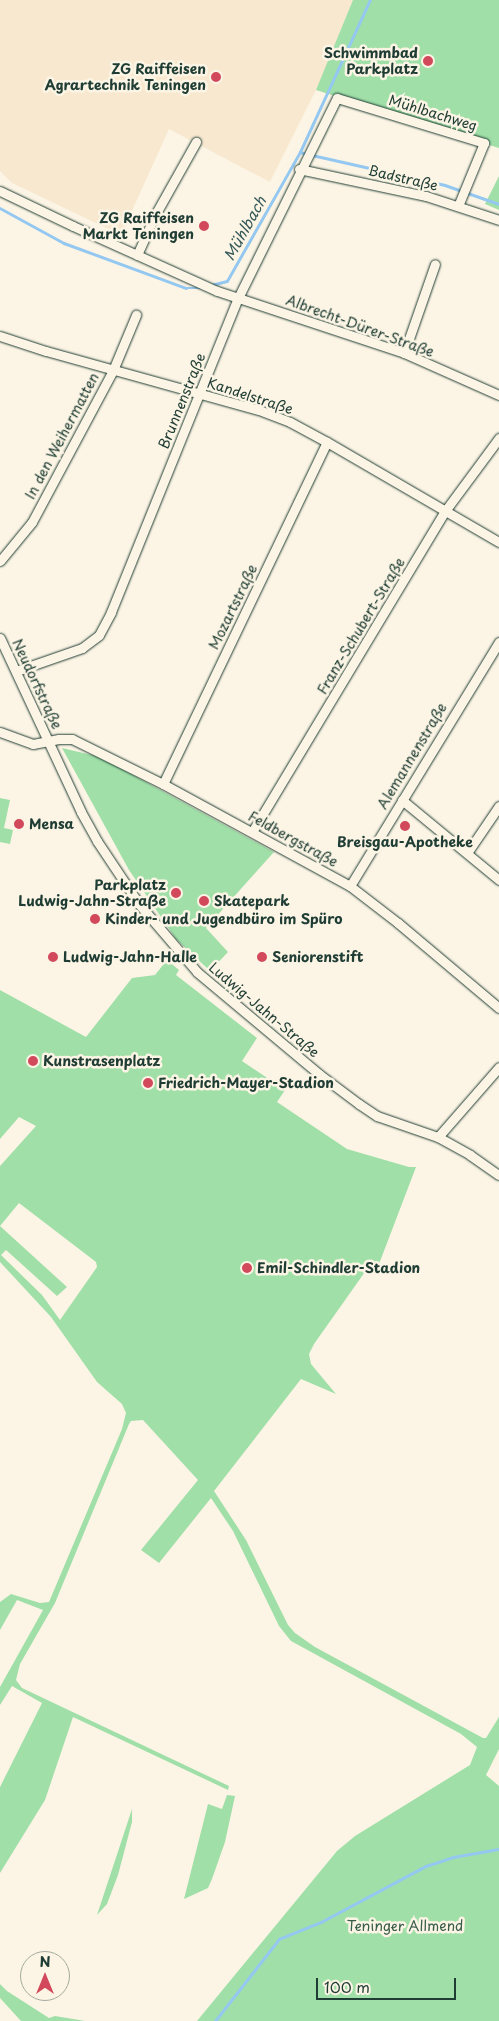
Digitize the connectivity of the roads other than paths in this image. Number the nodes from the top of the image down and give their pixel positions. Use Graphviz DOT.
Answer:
graph roads {
  1 [pos="337,98"];
  2 [pos="196,142"];
  3 [pos="300,170"];
  4 [pos="0,191"];
  5 [pos="460,202"];
  6 [pos="499,220"];
  7 [pos="137,254"];
  8 [pos="435,264"];
  9 [pos="238,298"];
  10 [pos="136,315"];
  11 [pos="0,336"];
  12 [pos="404,353"];
  13 [pos="113,370"];
  14 [pos="200,394"];
  15 [pos="499,395"];
  16 [pos="499,438"];
  17 [pos="328,442"];
  18 [pos="445,511"];
  19 [pos="499,542"];
  20 [pos="0,561"];
  21 [pos="0,638"];
  22 [pos="499,642"];
  23 [pos="16,672"];
  24 [pos="0,732"];
  25 [pos="48,741"];
  26 [pos="163,784"];
  27 [pos="402,800"];
  28 [pos="499,806"];
  29 [pos="252,832"];
  30 [pos="467,853"];
  31 [pos="499,880"];
  32 [pos="350,886"];
  33 [pos="499,1008"];
  34 [pos="499,1067"];
  35 [pos="438,1137"];
  36 [pos="499,1175"];
  1 -- 3 [label="street, Brunnenstraße"];
  1 -- 5 [label="street, Mühlbachweg"];
  2 -- 7 [label="street"];
  3 -- 5 [label="street, Badstraße"];
  3 -- 9 [label="street, Brunnenstraße"];
  4 -- 7 [label="street, Albrecht-Dürer-Straße"];
  5 -- 6 [label="street, Badstraße"];
  7 -- 9 [label="street, Albrecht-Dürer-Straße"];
  8 -- 12 [label="street"];
  9 -- 12 [label="street, Albrecht-Dürer-Straße"];
  9 -- 14 [label="street, Brunnenstraße"];
  10 -- 13 [label="street, In den Weihermatten"];
  11 -- 13 [label="street, Kandelstraße"];
  12 -- 15 [label="street, Albrecht-Dürer-Straße"];
  13 -- 14 [label="street, Kandelstraße"];
  13 -- 20 [label="street, In den Weihermatten"];
  14 -- 17 [label="street, Kandelstraße"];
  14 -- 23 [label="street, Brunnenstraße"];
  16 -- 18 [label="street, Franz-Schubert-Straße"];
  17 -- 18 [label="street, Kandelstraße"];
  17 -- 26 [label="street, Mozartstraße"];
  18 -- 19 [label="street, Kandelstraße"];
  18 -- 29 [label="street, Franz-Schubert-Straße"];
  21 -- 23 [label="street, Neudorfstraße"];
  22 -- 27 [label="street, Alemannenstraße"];
  23 -- 25 [label="street, Neudorfstraße"];
  24 -- 25 [label="street, Feldbergstraße"];
  25 -- 26 [label="street, Feldbergstraße"];
  25 -- 35 [label="street, Ludwig-Jahn-Straße"];
  26 -- 29 [label="street, Feldbergstraße"];
  27 -- 30 [label="street"];
  27 -- 32 [label="street, Alemannenstraße"];
  28 -- 30 [label="street"];
  29 -- 32 [label="street, Feldbergstraße"];
  30 -- 31 [label="street"];
  32 -- 33 [label="street, Feldbergstraße"];
  34 -- 35 [label="street"];
  35 -- 36 [label="street, Ludwig-Jahn-Straße"];
}
